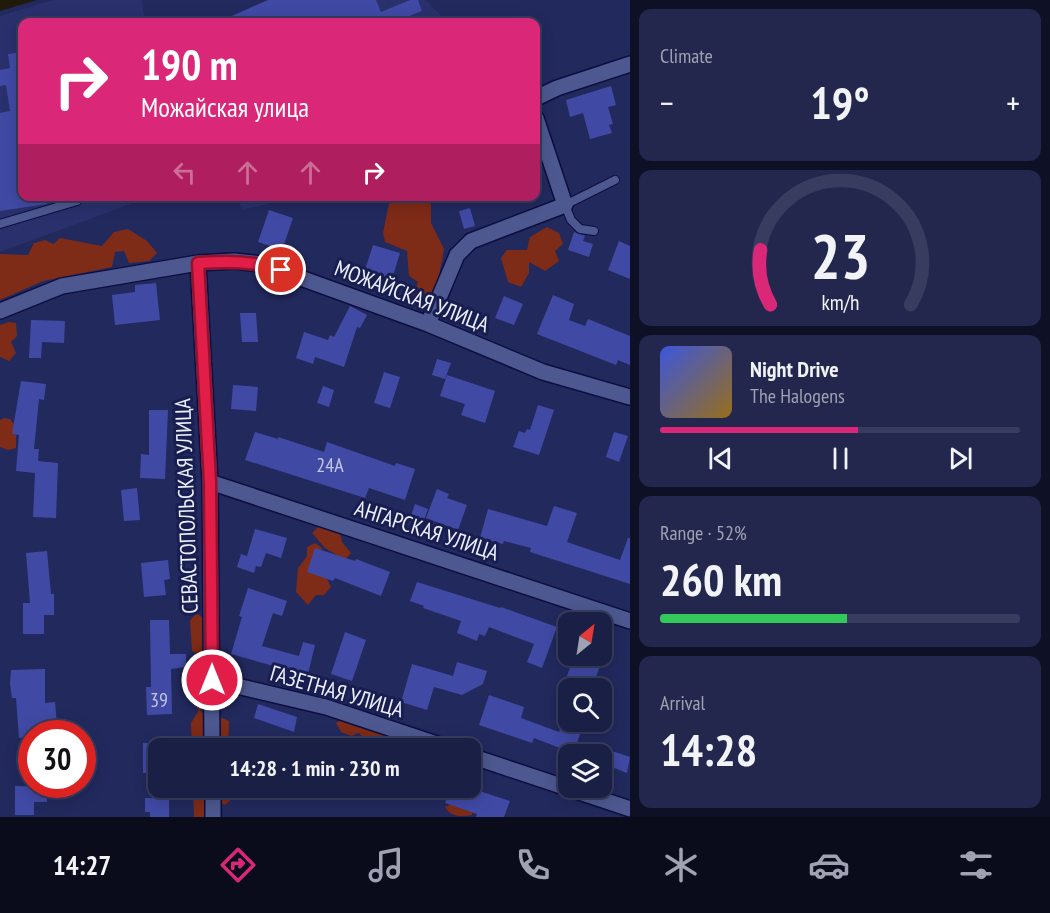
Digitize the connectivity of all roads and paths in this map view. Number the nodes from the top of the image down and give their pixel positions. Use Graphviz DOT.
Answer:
graph roads {
  1 [pos="630,64"];
  2 [pos="540,96"];
  3 [pos="540,130"];
  4 [pos="615,180"];
  5 [pos="77,201"];
  6 [pos="565,205"];
  7 [pos="0,224"];
  8 [pos="594,231"];
  9 [pos="198,263"];
  10 [pos="0,311"];
  11 [pos="428,324"];
  12 [pos="630,397"];
  13 [pos="210,482"];
  14 [pos="630,621"];
  15 [pos="212,680"];
  16 [pos="212,738"];
  17 [pos="419,738"];
  18 [pos="481,759"];
  19 [pos="213,798"];
  20 [pos="630,809"];
  21 [pos="213,817"];
  1 -- 2 [label="street"];
  3 -- 6 [label="street"];
  4 -- 6 [label="lane"];
  5 -- 7 [label="lane"];
  6 -- 8 [label="lane"];
  6 -- 11 [label="street"];
  9 -- 10 [label="street, МОЖАЙСКАЯ УЛИЦА"];
  9 -- 11 [label="street, МОЖАЙСКАЯ УЛИЦА"];
  9 -- 13 [label="street, СЕВАСТОПОЛЬСКАЯ УЛИЦА"];
  11 -- 12 [label="street, МОЖАЙСКАЯ УЛИЦА"];
  13 -- 14 [label="street, АНГАРСКАЯ УЛИЦА"];
  13 -- 15 [label="street, СЕВАСТОПОЛЬСКАЯ УЛИЦА"];
  15 -- 16 [label="street, СЕВАСТОПОЛЬСКАЯ УЛИЦА"];
  15 -- 17 [label="street, ГАЗЕТНАЯ УЛИЦА"];
  18 -- 20 [label="street"];
  19 -- 21 [label="street"];
}
